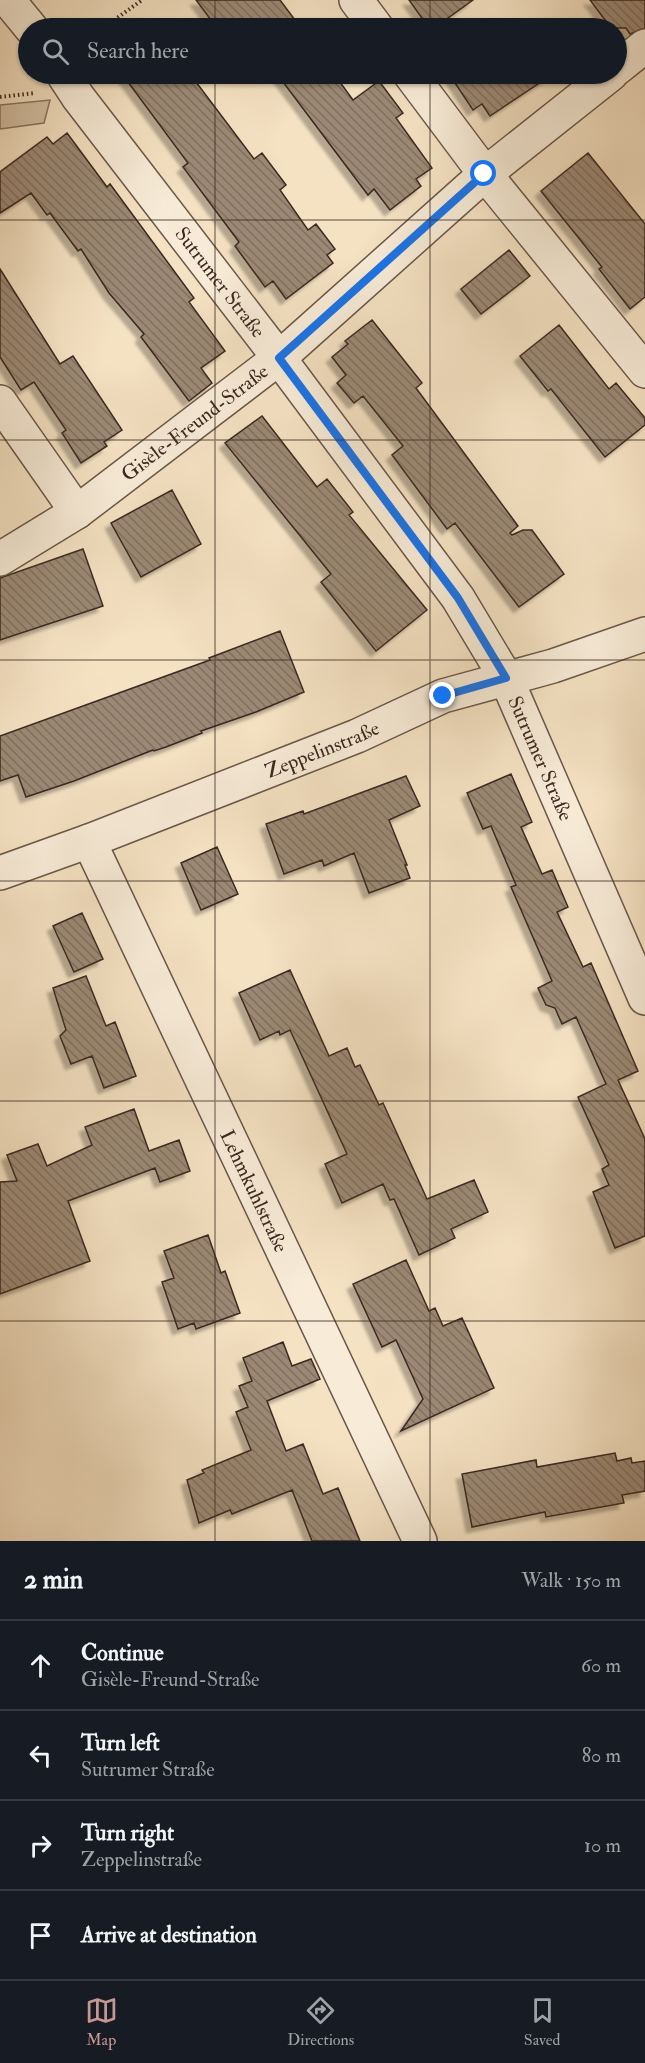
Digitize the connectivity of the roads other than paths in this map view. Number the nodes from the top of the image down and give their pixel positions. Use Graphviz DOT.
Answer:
graph roads {
  1 [pos="8,0"];
  2 [pos="356,0"];
  3 [pos="23,18"];
  4 [pos="370,18"];
  5 [pos="645,46"];
  6 [pos="627,60"];
  7 [pos="70,84"];
  8 [pos="417,84"];
  9 [pos="598,84"];
  10 [pos="484,174"];
  11 [pos="279,358"];
  12 [pos="645,371"];
  13 [pos="0,402"];
  14 [pos="77,512"];
  15 [pos="0,559"];
  16 [pos="645,633"];
  17 [pos="506,678"];
  18 [pos="89,842"];
  19 [pos="0,873"];
  20 [pos="645,998"];
  21 [pos="420,1541"];
  1 -- 3 [label="street"];
  2 -- 4 [label="street"];
  5 -- 6 [label="street"];
  7 -- 11 [label="street, Sutrumer Straße"];
  8 -- 10 [label="street"];
  9 -- 10 [label="street, Gisèle-Freund-Straße"];
  10 -- 11 [label="street, Gisèle-Freund-Straße"];
  10 -- 12 [label="street"];
  11 -- 14 [label="street, Gisèle-Freund-Straße"];
  11 -- 17 [label="street, Sutrumer Straße"];
  13 -- 14 [label="street"];
  14 -- 15 [label="street, Gisèle-Freund-Straße"];
  16 -- 17 [label="street, Zeppelinstraße"];
  17 -- 18 [label="street, Zeppelinstraße"];
  17 -- 20 [label="street, Sutrumer Straße"];
  18 -- 19 [label="street, Zeppelinstraße"];
  18 -- 21 [label="street, Lehmkuhlstraße"];
}
